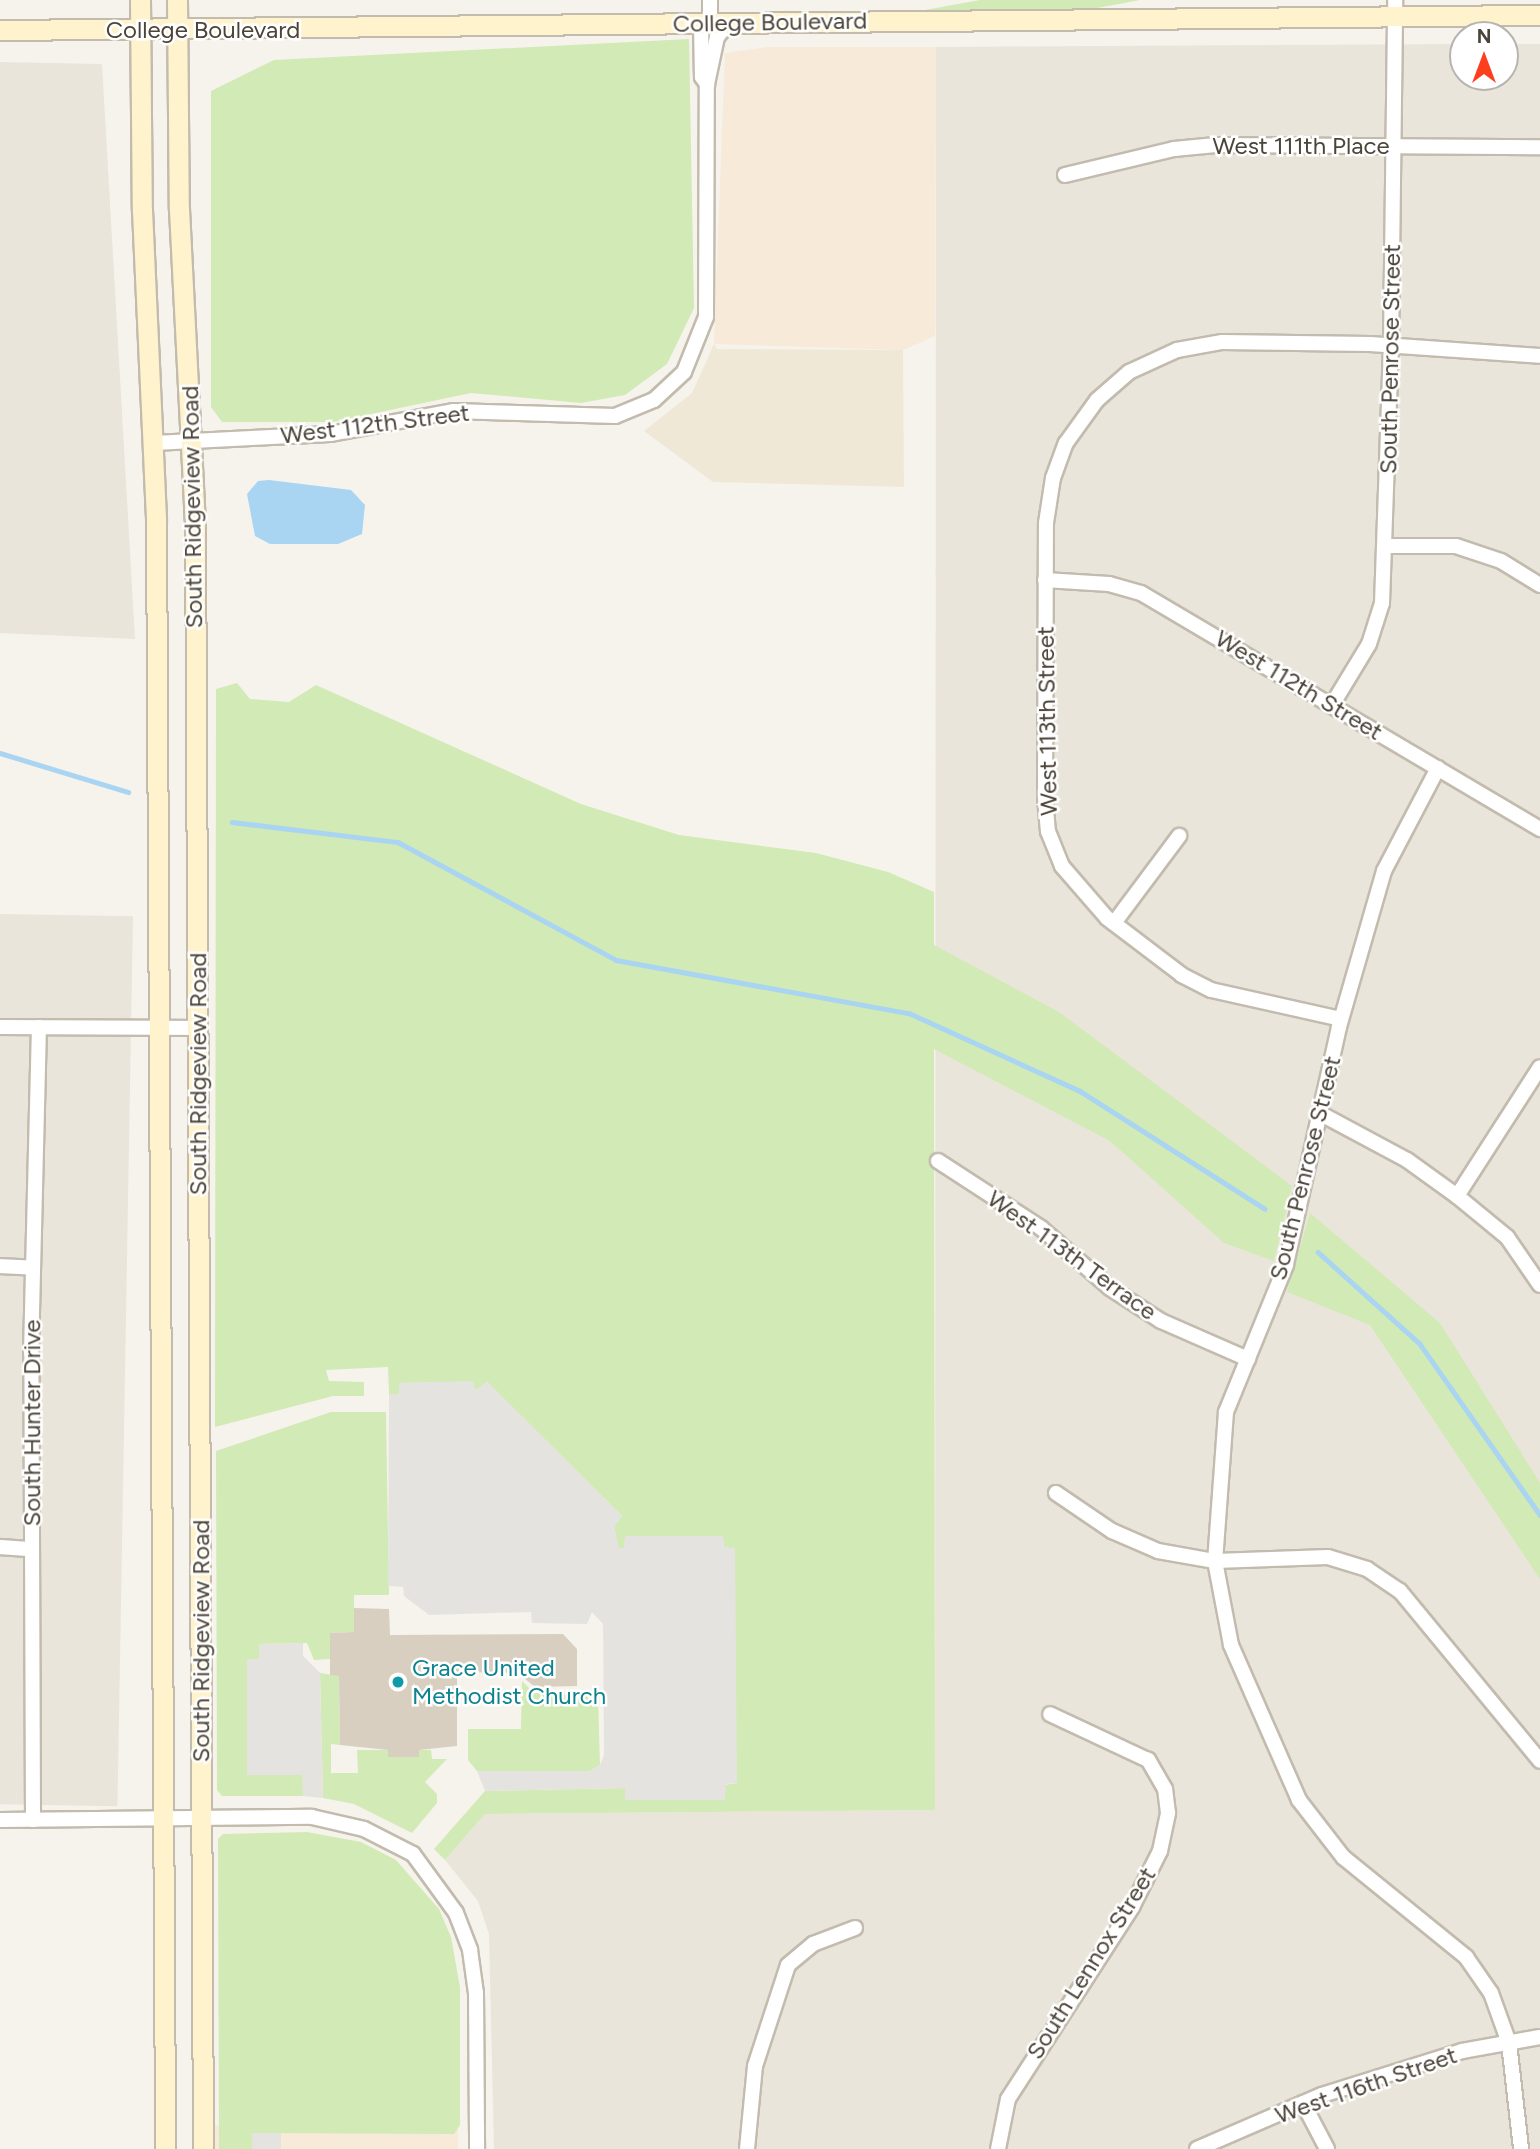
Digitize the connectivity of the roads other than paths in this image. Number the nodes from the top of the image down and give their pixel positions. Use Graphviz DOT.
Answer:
graph roads {
  1 [pos="140,0"];
  2 [pos="177,0"];
  3 [pos="710,0"];
  4 [pos="1395,9"];
  5 [pos="1540,15"];
  6 [pos="713,22"];
  7 [pos="0,30"];
  8 [pos="141,31"];
  9 [pos="178,31"];
  10 [pos="707,84"];
  11 [pos="1393,145"];
  12 [pos="1540,147"];
  13 [pos="1065,175"];
  14 [pos="1391,345"];
  15 [pos="1540,356"];
  16 [pos="192,440"];
  17 [pos="154,443"];
  18 [pos="1385,546"];
  19 [pos="1045,580"];
  20 [pos="1540,585"];
  21 [pos="1332,705"];
  22 [pos="1438,768"];
  23 [pos="1540,829"];
  24 [pos="1179,836"];
  25 [pos="1114,923"];
  26 [pos="1341,1019"];
  27 [pos="0,1027"];
  28 [pos="39,1027"];
  29 [pos="160,1027"];
  30 [pos="198,1028"];
  31 [pos="1540,1067"];
  32 [pos="1323,1115"];
  33 [pos="938,1161"];
  34 [pos="1457,1196"];
  35 [pos="0,1266"];
  36 [pos="33,1268"];
  37 [pos="1540,1285"];
  38 [pos="1248,1359"];
  39 [pos="1056,1493"];
  40 [pos="0,1547"];
  41 [pos="32,1549"];
  42 [pos="1215,1561"];
  43 [pos="1050,1714"];
  44 [pos="1540,1761"];
  45 [pos="0,1820"];
  46 [pos="33,1820"];
  47 [pos="164,1821"];
  48 [pos="202,1821"];
  49 [pos="855,1928"];
  50 [pos="1540,2037"];
  51 [pos="1509,2043"];
  52 [pos="1303,2103"];
  53 [pos="165,2149"];
  54 [pos="203,2149"];
  55 [pos="477,2149"];
  56 [pos="747,2149"];
  57 [pos="998,2149"];
  58 [pos="1198,2149"];
  59 [pos="1327,2149"];
  60 [pos="1521,2149"];
  1 -- 8 [label="main road, South Ridgeview Road"];
  2 -- 9 [label="main road, South Ridgeview Road"];
  3 -- 6 [label="street"];
  4 -- 5 [label="main road, College Boulevard"];
  4 -- 6 [label="main road, College Boulevard"];
  4 -- 11 [label="street, South Penrose Street"];
  6 -- 9 [label="main road, College Boulevard"];
  6 -- 10 [label="street"];
  6 -- 10 [label="street"];
  7 -- 8 [label="main road, College Boulevard"];
  8 -- 9 [label="main road, College Boulevard"];
  8 -- 17 [label="main road, South Ridgeview Road"];
  9 -- 16 [label="main road, South Ridgeview Road"];
  10 -- 16 [label="street, West 112th Street"];
  11 -- 12 [label="street, West 111th Place"];
  11 -- 13 [label="street, West 111th Place"];
  11 -- 14 [label="street, South Penrose Street"];
  14 -- 15 [label="street, West 113th Street"];
  14 -- 18 [label="street, South Penrose Street"];
  14 -- 19 [label="street, West 113th Street"];
  16 -- 17 [label="street, West 112th Street"];
  16 -- 30 [label="main road, South Ridgeview Road"];
  17 -- 29 [label="main road, South Ridgeview Road"];
  18 -- 20 [label="street"];
  18 -- 21 [label="street, South Penrose Street"];
  19 -- 21 [label="street, West 112th Street"];
  19 -- 25 [label="street, West 113th Street"];
  21 -- 22 [label="street, West 112th Street"];
  22 -- 23 [label="street, West 112th Street"];
  22 -- 26 [label="street, South Penrose Street"];
  24 -- 25 [label="street"];
  25 -- 26 [label="street, West 113th Street"];
  26 -- 32 [label="street, South Penrose Street"];
  27 -- 28 [label="street"];
  28 -- 29 [label="street"];
  28 -- 36 [label="street, South Hunter Drive"];
  29 -- 30 [label="street"];
  29 -- 47 [label="main road, South Ridgeview Road"];
  30 -- 48 [label="main road, South Ridgeview Road"];
  31 -- 34 [label="street"];
  32 -- 34 [label="street"];
  32 -- 38 [label="street, South Penrose Street"];
  33 -- 38 [label="street, West 113th Terrace"];
  34 -- 37 [label="street"];
  35 -- 36 [label="street"];
  36 -- 41 [label="street, South Hunter Drive"];
  38 -- 42 [label="street, South Penrose Street"];
  39 -- 42 [label="street"];
  40 -- 41 [label="street"];
  41 -- 46 [label="street, South Hunter Drive"];
  42 -- 44 [label="street"];
  42 -- 51 [label="street, South Penrose Street"];
  43 -- 57 [label="street, South Lennox Street"];
  45 -- 46 [label="street"];
  46 -- 47 [label="street"];
  47 -- 48 [label="street"];
  47 -- 53 [label="main road, South Ridgeview Road"];
  48 -- 54 [label="main road, South Ridgeview Road"];
  48 -- 55 [label="street"];
  49 -- 56 [label="street"];
  50 -- 51 [label="street, West 116th Street"];
  51 -- 52 [label="street, West 116th Street"];
  51 -- 60 [label="street, South Penrose Street"];
  52 -- 58 [label="street, West 116th Street"];
  52 -- 59 [label="street"];
}
